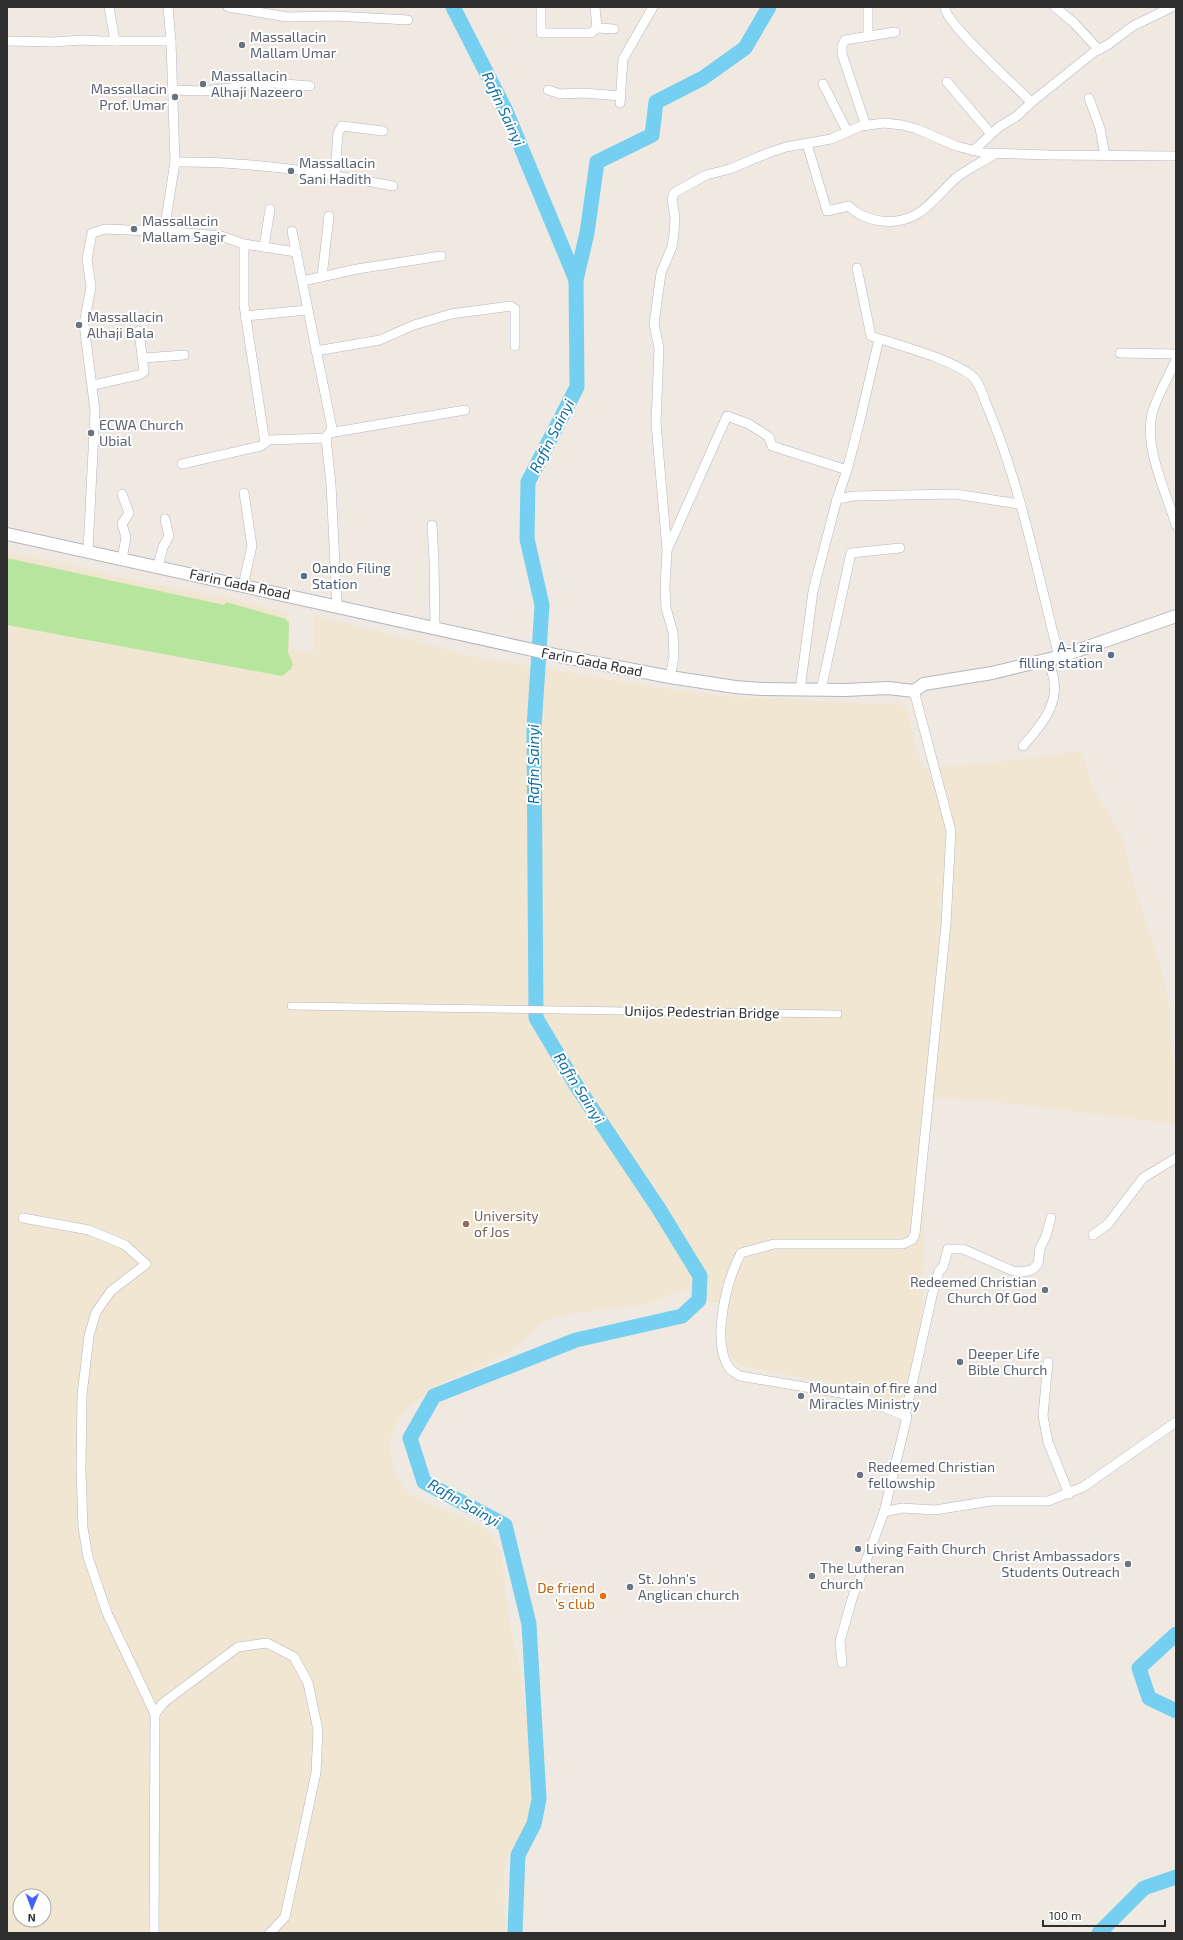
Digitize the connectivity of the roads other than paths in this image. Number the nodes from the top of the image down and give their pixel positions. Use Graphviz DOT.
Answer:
graph roads {
  1 [pos="109,7"];
  2 [pos="168,7"];
  3 [pos="228,7"];
  4 [pos="541,7"];
  5 [pos="595,7"];
  6 [pos="653,7"];
  7 [pos="868,7"];
  8 [pos="945,7"];
  9 [pos="1055,7"];
  10 [pos="1169,7"];
  11 [pos="408,20"];
  12 [pos="596,28"];
  13 [pos="614,29"];
  14 [pos="895,32"];
  15 [pos="868,36"];
  16 [pos="7,41"];
  17 [pos="115,41"];
  18 [pos="171,41"];
  19 [pos="1099,50"];
  20 [pos="947,82"];
  21 [pos="823,84"];
  22 [pos="310,86"];
  23 [pos="172,90"];
  24 [pos="548,90"];
  25 [pos="1090,98"];
  26 [pos="1031,102"];
  27 [pos="866,126"];
  28 [pos="383,131"];
  29 [pos="847,131"];
  30 [pos="991,134"];
  31 [pos="807,144"];
  32 [pos="973,151"];
  33 [pos="996,153"];
  34 [pos="1105,156"];
  35 [pos="1176,156"];
  36 [pos="174,162"];
  37 [pos="335,175"];
  38 [pos="393,186"];
  39 [pos="270,209"];
  40 [pos="329,216"];
  41 [pos="292,231"];
  42 [pos="164,232"];
  43 [pos="244,244"];
  44 [pos="264,247"];
  45 [pos="296,252"];
  46 [pos="441,256"];
  47 [pos="857,268"];
  48 [pos="322,277"];
  49 [pos="303,281"];
  50 [pos="307,310"];
  51 [pos="245,316"];
  52 [pos="139,331"];
  53 [pos="879,339"];
  54 [pos="515,346"];
  55 [pos="316,351"];
  56 [pos="1120,353"];
  57 [pos="1176,354"];
  58 [pos="184,355"];
  59 [pos="143,358"];
  60 [pos="1176,360"];
  61 [pos="93,385"];
  62 [pos="464,410"];
  63 [pos="328,436"];
  64 [pos="265,443"];
  65 [pos="182,464"];
  66 [pos="847,470"];
  67 [pos="244,493"];
  68 [pos="122,494"];
  69 [pos="837,498"];
  70 [pos="1019,504"];
  71 [pos="165,519"];
  72 [pos="432,525"];
  73 [pos="1176,525"];
  74 [pos="7,534"];
  75 [pos="900,548"];
  76 [pos="667,550"];
  77 [pos="88,551"];
  78 [pos="122,559"];
  79 [pos="158,566"];
  80 [pos="243,585"];
  81 [pos="337,606"];
  82 [pos="1176,616"];
  83 [pos="435,628"];
  84 [pos="1053,658"];
  85 [pos="670,677"];
  86 [pos="800,690"];
  87 [pos="822,690"];
  88 [pos="914,691"];
  89 [pos="1023,746"];
  90 [pos="291,1006"];
  91 [pos="838,1014"];
  92 [pos="1176,1158"];
  93 [pos="23,1218"];
  94 [pos="1051,1218"];
  95 [pos="1093,1235"];
  96 [pos="1048,1362"];
  97 [pos="905,1416"];
  98 [pos="1176,1422"];
  99 [pos="1069,1494"];
  100 [pos="884,1512"];
  101 [pos="842,1663"];
  102 [pos="154,1714"];
  103 [pos="154,1933"];
  104 [pos="270,1933"];
  1 -- 17 [label="street"];
  2 -- 18 [label="street"];
  3 -- 11 [label="street"];
  4 -- 12 [label="street"];
  5 -- 12 [label="street"];
  6 -- 24 [label="street"];
  7 -- 15 [label="street"];
  8 -- 26 [label="street"];
  9 -- 19 [label="street"];
  10 -- 19 [label="street"];
  12 -- 13 [label="street"];
  14 -- 15 [label="street"];
  15 -- 27 [label="street"];
  16 -- 17 [label="street"];
  17 -- 18 [label="street"];
  18 -- 23 [label="street"];
  19 -- 26 [label="street"];
  20 -- 30 [label="street"];
  21 -- 29 [label="street"];
  22 -- 23 [label="street"];
  23 -- 36 [label="street"];
  25 -- 34 [label="street"];
  26 -- 30 [label="street"];
  27 -- 29 [label="street"];
  27 -- 32 [label="street"];
  28 -- 37 [label="street"];
  29 -- 31 [label="street"];
  30 -- 32 [label="street"];
  31 -- 33 [label="street"];
  31 -- 76 [label="street"];
  32 -- 33 [label="street"];
  33 -- 34 [label="street"];
  34 -- 35 [label="street"];
  36 -- 37 [label="street"];
  36 -- 42 [label="street"];
  37 -- 38 [label="street"];
  39 -- 44 [label="street"];
  40 -- 48 [label="street"];
  41 -- 45 [label="street"];
  42 -- 43 [label="street"];
  42 -- 61 [label="street"];
  43 -- 44 [label="street"];
  43 -- 51 [label="street"];
  44 -- 45 [label="street"];
  45 -- 49 [label="street"];
  46 -- 48 [label="street"];
  47 -- 53 [label="street"];
  48 -- 49 [label="street"];
  49 -- 50 [label="street"];
  50 -- 51 [label="street"];
  50 -- 55 [label="street"];
  51 -- 64 [label="street"];
  52 -- 59 [label="street"];
  53 -- 66 [label="street"];
  53 -- 70 [label="street"];
  54 -- 55 [label="street"];
  55 -- 63 [label="street"];
  56 -- 57 [label="street"];
  58 -- 59 [label="street"];
  59 -- 61 [label="street"];
  60 -- 73 [label="street"];
  61 -- 77 [label="street"];
  62 -- 63 [label="street"];
  63 -- 64 [label="street"];
  63 -- 81 [label="street"];
  64 -- 65 [label="street"];
  66 -- 69 [label="street"];
  66 -- 76 [label="street"];
  67 -- 80 [label="street"];
  68 -- 78 [label="street"];
  69 -- 70 [label="street"];
  69 -- 86 [label="street"];
  70 -- 84 [label="street"];
  71 -- 79 [label="street"];
  72 -- 83 [label="street"];
  74 -- 77 [label="main road, Farin Gada Road"];
  75 -- 87 [label="street"];
  76 -- 85 [label="street"];
  77 -- 78 [label="main road, Farin Gada Road"];
  78 -- 79 [label="main road, Farin Gada Road"];
  79 -- 80 [label="main road, Farin Gada Road"];
  80 -- 81 [label="main road, Farin Gada Road"];
  81 -- 83 [label="main road, Farin Gada Road"];
  82 -- 84 [label="main road"];
  83 -- 85 [label="main road, Farin Gada Road"];
  84 -- 88 [label="main road"];
  84 -- 89 [label="street"];
  85 -- 86 [label="main road, Farin Gada Road"];
  86 -- 87 [label="main road, Farin Gada Road"];
  87 -- 88 [label="main road, Farin Gada Road"];
  88 -- 97 [label="street"];
  90 -- 91 [label="street, Unijos Pedestrian Bridge"];
  92 -- 95 [label="street"];
  93 -- 102 [label="street"];
  94 -- 97 [label="street"];
  96 -- 99 [label="street"];
  97 -- 100 [label="street"];
  98 -- 99 [label="street"];
  99 -- 100 [label="street"];
  100 -- 101 [label="street"];
  102 -- 103 [label="street"];
  102 -- 104 [label="street"];
}
